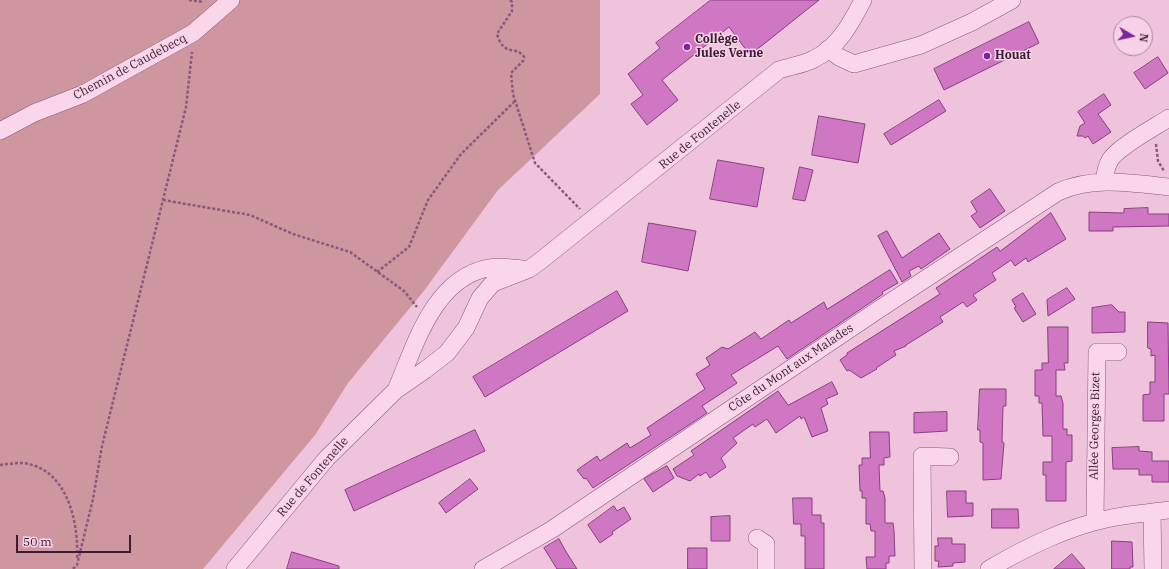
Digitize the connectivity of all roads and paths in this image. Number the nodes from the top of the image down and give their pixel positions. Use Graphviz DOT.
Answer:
graph roads {
  1 [pos="231,0"];
  2 [pos="510,0"];
  3 [pos="863,0"];
  4 [pos="1012,0"];
  5 [pos="193,32"];
  6 [pos="828,50"];
  7 [pos="515,101"];
  8 [pos="1164,121"];
  9 [pos="0,131"];
  10 [pos="1168,181"];
  11 [pos="1104,182"];
  12 [pos="163,200"];
  13 [pos="591,220"];
  14 [pos="529,269"];
  15 [pos="377,272"];
  16 [pos="427,320"];
  17 [pos="415,344"];
  18 [pos="1118,352"];
  19 [pos="441,357"];
  20 [pos="396,390"];
  21 [pos="950,457"];
  22 [pos="0,465"];
  23 [pos="1169,510"];
  24 [pos="1152,512"];
  25 [pos="1095,522"];
  26 [pos="757,538"];
  27 [pos="77,565"];
  28 [pos="75,569"];
  29 [pos="235,569"];
  30 [pos="483,569"];
  31 [pos="766,569"];
  32 [pos="923,569"];
  33 [pos="988,569"];
  34 [pos="1154,569"];
  1 -- 5 [label="street, Chemin de Caudebecq"];
  2 -- 7 [label="path"];
  3 -- 6 [label="street, Rue de Fontenelle"];
  4 -- 6 [label="street"];
  5 -- 9 [label="street, Chemin de Caudebecq"];
  5 -- 12 [label="path"];
  6 -- 13 [label="street, Rue de Fontenelle"];
  7 -- 13 [label="path"];
  7 -- 15 [label="path"];
  8 -- 10 [label="path"];
  8 -- 11 [label="street"];
  10 -- 11 [label="street, Côte du Mont aux Malades"];
  11 -- 30 [label="street, Côte du Mont aux Malades"];
  12 -- 15 [label="path"];
  12 -- 27 [label="path"];
  13 -- 14 [label="street, Rue de Fontenelle"];
  14 -- 16 [label="street, Rue de Fontenelle"];
  14 -- 19 [label="street, Rue de Fontenelle"];
  15 -- 16 [label="path"];
  16 -- 17 [label="street, Rue de Fontenelle"];
  17 -- 19 [label="street"];
  17 -- 20 [label="street, Rue de Fontenelle"];
  18 -- 25 [label="street, Allée Georges Bizet"];
  19 -- 20 [label="street, Rue de Fontenelle"];
  20 -- 29 [label="street, Rue de Fontenelle"];
  21 -- 32 [label="street"];
  22 -- 27 [label="path"];
  23 -- 24 [label="street"];
  24 -- 25 [label="street"];
  24 -- 34 [label="street"];
  25 -- 33 [label="street"];
  26 -- 31 [label="street"];
  27 -- 28 [label="path"];
}
